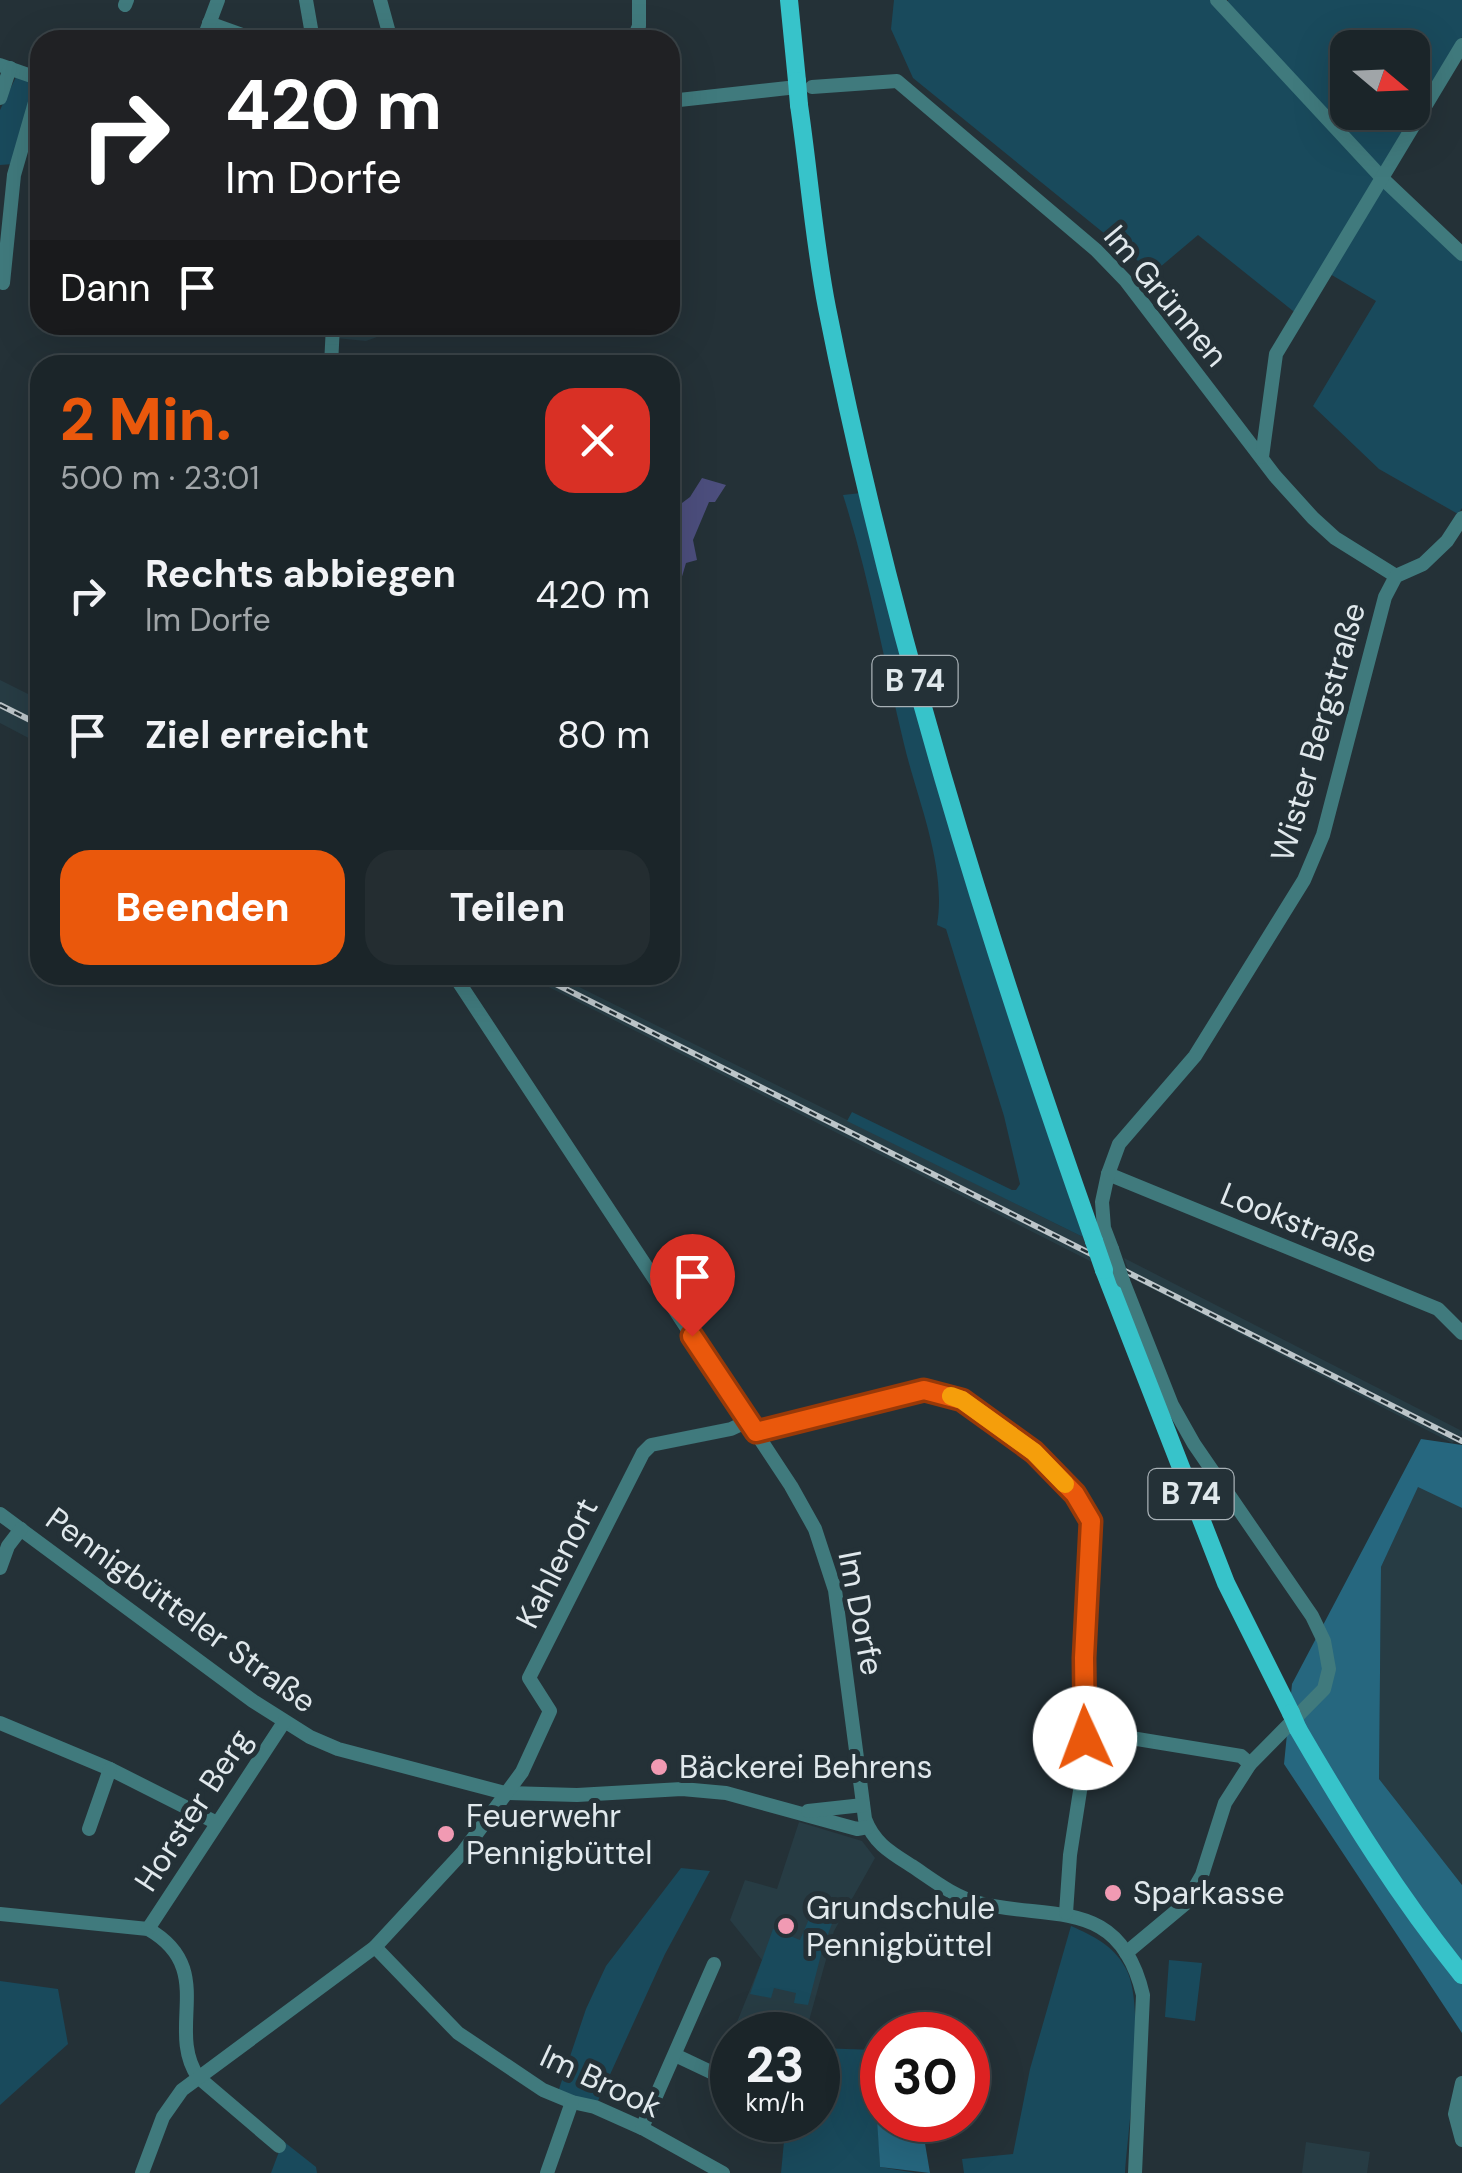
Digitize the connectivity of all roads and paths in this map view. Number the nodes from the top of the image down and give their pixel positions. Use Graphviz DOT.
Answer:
graph roads {
  1 [pos="218,0"];
  2 [pos="306,0"];
  3 [pos="380,0"];
  4 [pos="639,0"];
  5 [pos="789,0"];
  6 [pos="1218,0"];
  7 [pos="209,23"];
  8 [pos="207,30"];
  9 [pos="228,30"];
  10 [pos="311,30"];
  11 [pos="388,30"];
  12 [pos="637,30"];
  13 [pos="1462,45"];
  14 [pos="5,66"];
  15 [pos="30,77"];
  16 [pos="799,85"];
  17 [pos="0,98"];
  18 [pos="680,99"];
  19 [pos="30,118"];
  20 [pos="1383,178"];
  21 [pos="1462,254"];
  22 [pos="2,283"];
  23 [pos="1262,457"];
  24 [pos="1462,518"];
  25 [pos="1396,576"];
  26 [pos="461,985"];
  27 [pos="1108,1174"];
  28 [pos="1462,1334"];
  29 [pos="752,1427"];
  30 [pos="0,1514"];
  31 [pos="21,1529"];
  32 [pos="0,1568"];
  33 [pos="284,1722"];
  34 [pos="0,1723"];
  35 [pos="1085,1738"];
  36 [pos="1250,1764"];
  37 [pos="110,1769"];
  38 [pos="505,1793"];
  39 [pos="863,1805"];
  40 [pos="802,1812"];
  41 [pos="218,1823"];
  42 [pos="868,1828"];
  43 [pos="89,1829"];
  44 [pos="1066,1913"];
  45 [pos="0,1914"];
  46 [pos="148,1929"];
  47 [pos="375,1946"];
  48 [pos="1126,1953"];
  49 [pos="714,1964"];
  50 [pos="1462,1975"];
  51 [pos="674,2055"];
  52 [pos="710,2072"];
  53 [pos="198,2077"];
  54 [pos="1462,2083"];
  55 [pos="572,2102"];
  56 [pos="642,2128"];
  57 [pos="1462,2140"];
  58 [pos="279,2146"];
  59 [pos="142,2173"];
  60 [pos="546,2173"];
  61 [pos="723,2173"];
  62 [pos="1135,2173"];
  1 -- 7 [label="street"];
  2 -- 10 [label="street"];
  3 -- 11 [label="street"];
  4 -- 12 [label="street"];
  5 -- 16 [label="main road, B 74"];
  6 -- 20 [label="street"];
  7 -- 8 [label="street"];
  7 -- 9 [label="street"];
  13 -- 20 [label="street"];
  14 -- 15 [label="street"];
  14 -- 17 [label="street"];
  16 -- 18 [label="street, Im Grünnen"];
  16 -- 23 [label="street, Im Grünnen"];
  16 -- 50 [label="main road, B 74, bridge"];
  19 -- 22 [label="street"];
  20 -- 21 [label="street"];
  20 -- 23 [label="street"];
  23 -- 25 [label="street, Im Grünnen"];
  24 -- 25 [label="street, Wister Bergstraße"];
  25 -- 27 [label="street, Wister Bergstraße"];
  26 -- 29 [label="street, Im Dorfe"];
  27 -- 28 [label="street, Lookstraße"];
  27 -- 36 [label="street, bridge"];
  29 -- 35 [label="street"];
  29 -- 38 [label="street, Kahlenort"];
  29 -- 39 [label="street, Im Dorfe"];
  30 -- 31 [label="street, Pennigbütteler Straße"];
  31 -- 32 [label="street"];
  31 -- 33 [label="street, Pennigbütteler Straße"];
  33 -- 38 [label="street, Pennigbütteler Straße"];
  33 -- 41 [label="street, Horster Berg"];
  34 -- 37 [label="street"];
  35 -- 36 [label="street"];
  35 -- 44 [label="street"];
  36 -- 48 [label="street"];
  37 -- 41 [label="street"];
  37 -- 43 [label="street"];
  38 -- 40 [label="street, Pennigbütteler Straße"];
  38 -- 47 [label="street"];
  39 -- 40 [label="street, Pennigbütteler Straße"];
  39 -- 42 [label="street, Im Dorfe"];
  40 -- 42 [label="street, Pennigbütteler Straße"];
  41 -- 46 [label="street, Horster Berg"];
  42 -- 44 [label="street"];
  44 -- 48 [label="street"];
  45 -- 46 [label="street"];
  46 -- 53 [label="street"];
  47 -- 53 [label="street"];
  47 -- 55 [label="street, Im Brook"];
  48 -- 62 [label="street"];
  49 -- 51 [label="street"];
  51 -- 52 [label="street"];
  51 -- 56 [label="street"];
  53 -- 58 [label="street"];
  53 -- 59 [label="street"];
  54 -- 57 [label="street"];
  55 -- 56 [label="street, Im Brook"];
  55 -- 60 [label="street"];
  56 -- 61 [label="street, Im Brook"];
}
